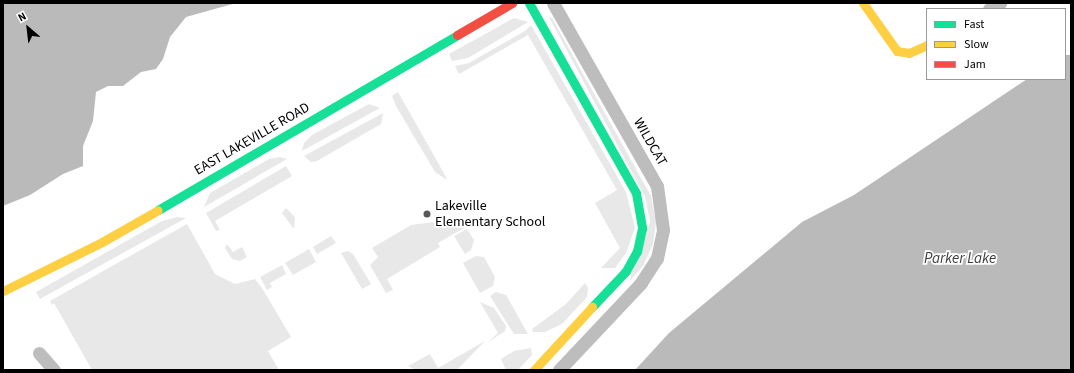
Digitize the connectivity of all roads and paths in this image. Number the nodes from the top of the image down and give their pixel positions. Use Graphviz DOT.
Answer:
graph roads {
  1 [pos="512,3"];
  2 [pos="529,3"];
  3 [pos="553,3"];
  4 [pos="863,3"];
  5 [pos="1000,3"];
  6 [pos="991,8"];
  7 [pos="926,45"];
  8 [pos="611,290"];
  9 [pos="3,291"];
  10 [pos="626,301"];
  11 [pos="39,354"];
  12 [pos="54,370"];
  13 [pos="534,370"];
  14 [pos="559,370"];
  1 -- 9 [label="main road, EAST LAKEVILLE ROAD"];
  2 -- 8 [label="main road"];
  3 -- 10 [label="street, WILDCAT"];
  4 -- 7 [label="main road"];
  5 -- 6 [label="street"];
  8 -- 10 [label="street"];
  8 -- 13 [label="main road"];
  10 -- 14 [label="street, WILDCAT"];
  11 -- 12 [label="street"];
}
